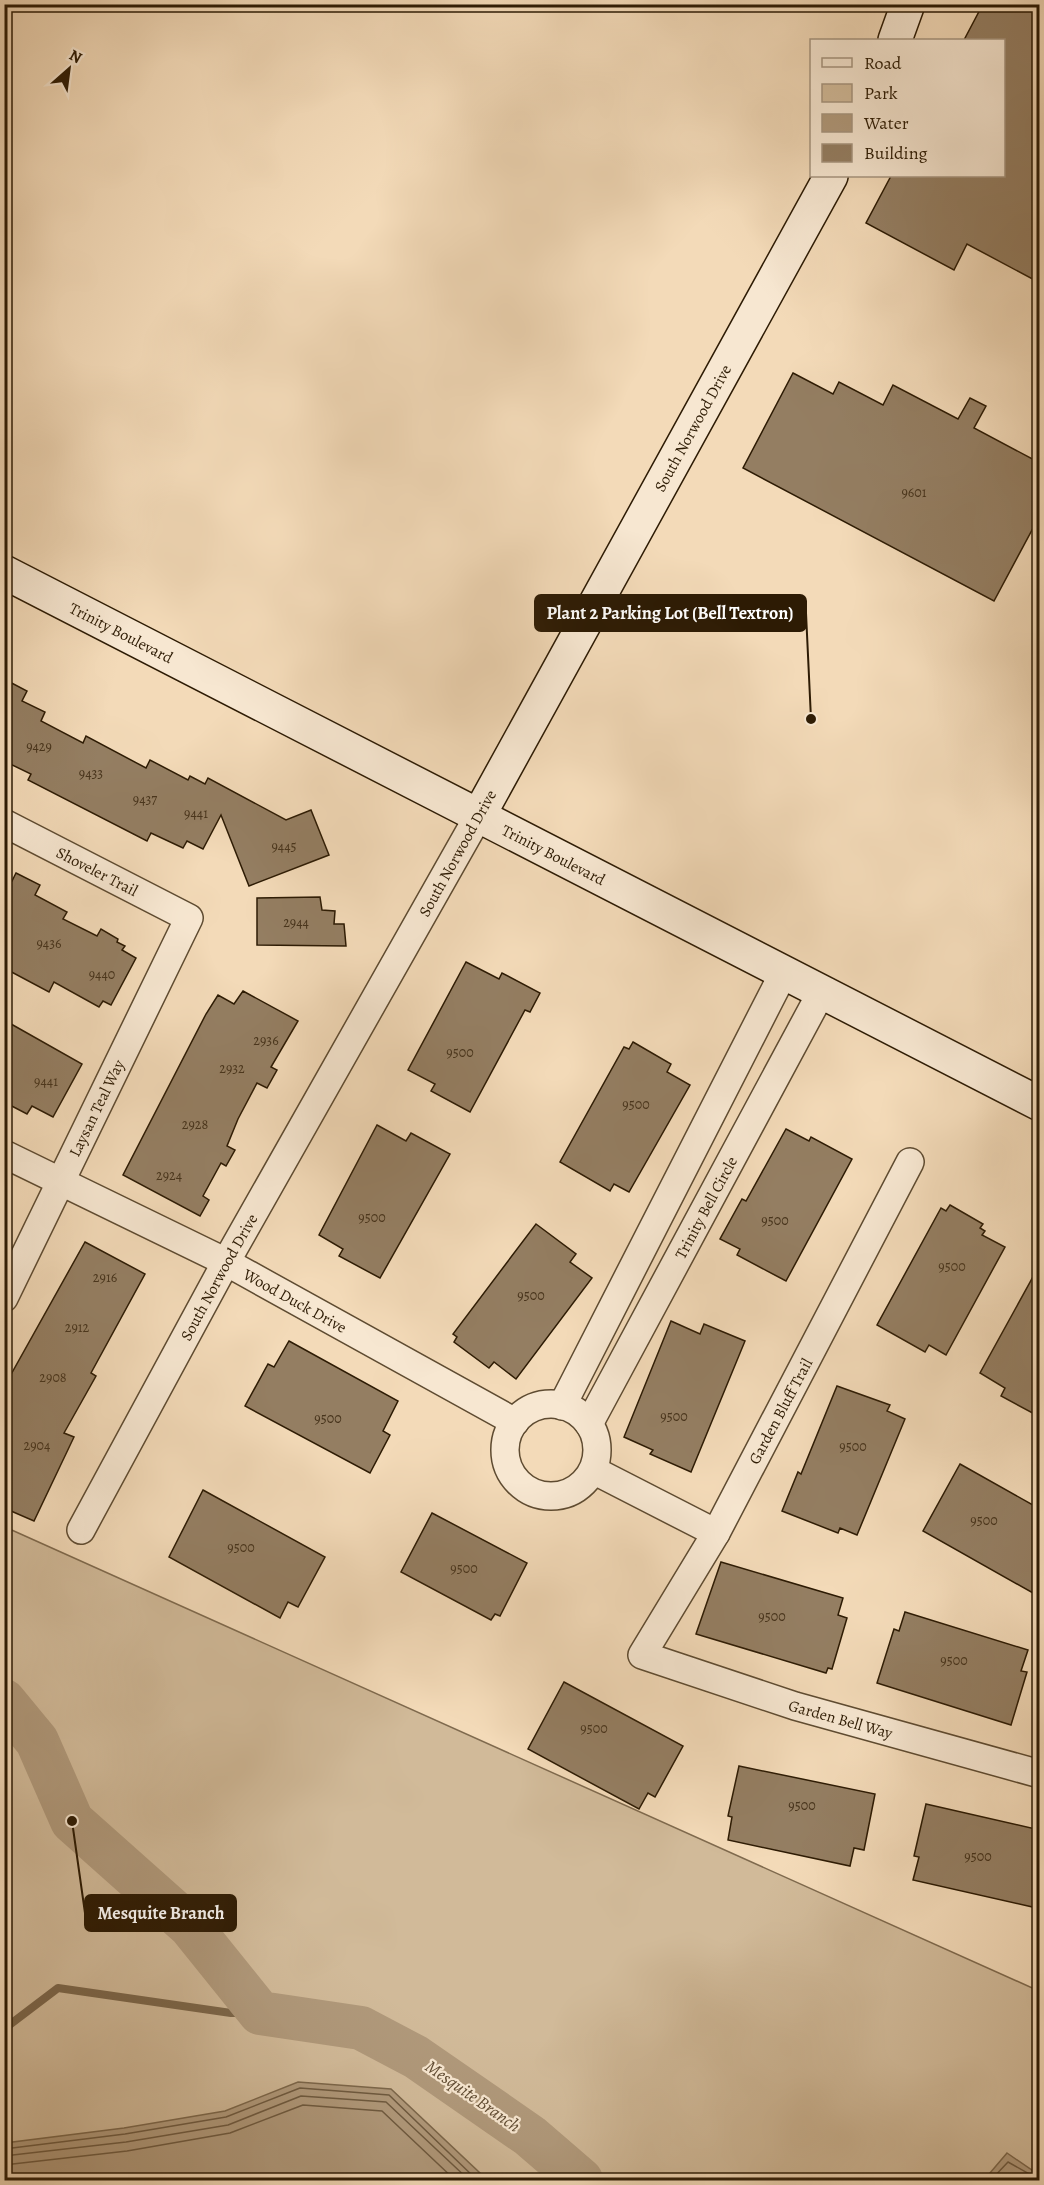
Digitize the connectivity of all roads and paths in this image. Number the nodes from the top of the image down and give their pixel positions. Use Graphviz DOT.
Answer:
graph roads {
  1 [pos="908,4"];
  2 [pos="895,39"];
  3 [pos="830,177"];
  4 [pos="4,572"];
  5 [pos="479,815"];
  6 [pos="4,823"];
  7 [pos="189,918"];
  8 [pos="784,972"];
  9 [pos="822,992"];
  10 [pos="1040,1104"];
  11 [pos="4,1154"];
  12 [pos="910,1162"];
  13 [pos="59,1182"];
  14 [pos="226,1262"];
  15 [pos="4,1298"];
  16 [pos="562,1406"];
  17 [pos="515,1422"];
  18 [pos="589,1424"];
  19 [pos="593,1470"];
  20 [pos="81,1530"];
  21 [pos="716,1533"];
  22 [pos="642,1655"];
  23 [pos="1040,1774"];
  1 -- 2 [label="main road"];
  3 -- 5 [label="main road, South Norwood Drive"];
  4 -- 5 [label="main road, Trinity Boulevard"];
  5 -- 8 [label="main road, Trinity Boulevard"];
  5 -- 14 [label="street, South Norwood Drive"];
  6 -- 7 [label="street, Shoveler Trail"];
  7 -- 13 [label="street, Laysan Teal Way"];
  8 -- 9 [label="main road, Trinity Boulevard"];
  8 -- 16 [label="street"];
  9 -- 10 [label="main road, Trinity Boulevard"];
  9 -- 18 [label="street, Trinity Bell Circle"];
  11 -- 13 [label="street, Wood Duck Drive"];
  12 -- 21 [label="street, Garden Bluff Trail"];
  13 -- 14 [label="street, Wood Duck Drive"];
  13 -- 15 [label="street, Laysan Teal Way"];
  14 -- 17 [label="street, Wood Duck Drive"];
  14 -- 20 [label="street, South Norwood Drive"];
  16 -- 17 [label="street"];
  16 -- 18 [label="street"];
  17 -- 19 [label="street"];
  18 -- 19 [label="street"];
  19 -- 21 [label="street"];
  21 -- 22 [label="street, Garden Bluff Trail"];
  22 -- 23 [label="street, Garden Bell Way"];
}
